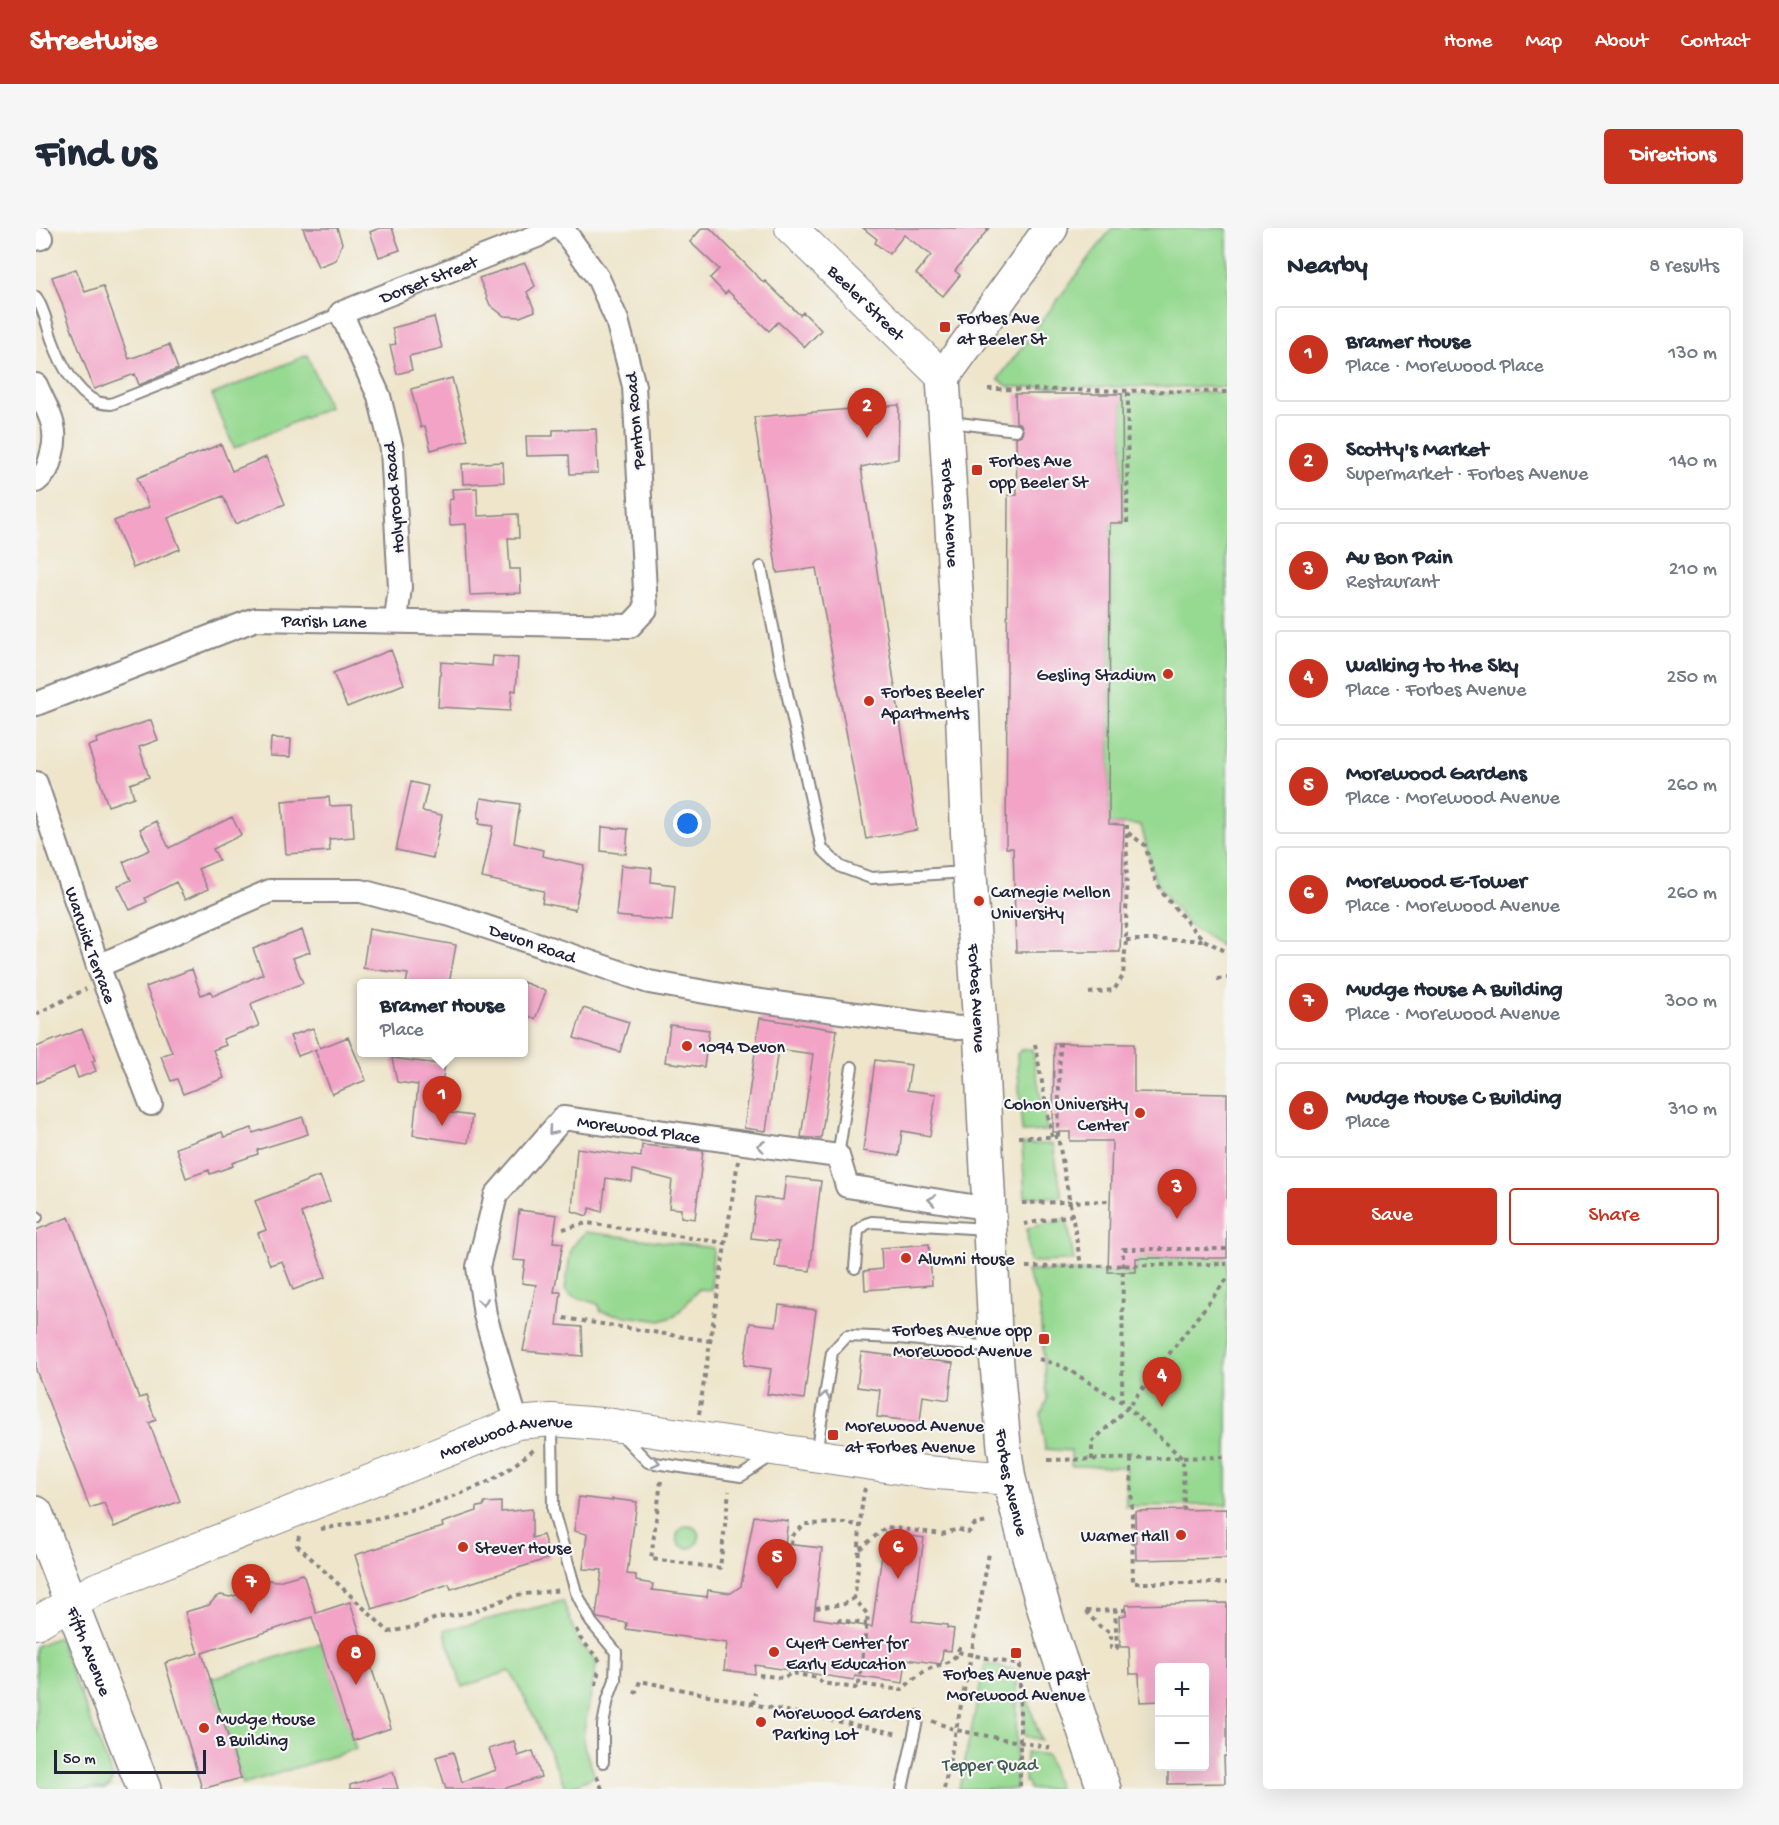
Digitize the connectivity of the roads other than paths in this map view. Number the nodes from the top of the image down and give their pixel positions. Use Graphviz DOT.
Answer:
graph roads {
  1 [pos="548,228"];
  2 [pos="562,228"];
  3 [pos="791,228"];
  4 [pos="1051,228"];
  5 [pos="36,297"];
  6 [pos="341,313"];
  7 [pos="943,377"];
  8 [pos="36,385"];
  9 [pos="945,421"];
  10 [pos="1016,430"];
  11 [pos="36,481"];
  12 [pos="761,567"];
  13 [pos="396,621"];
  14 [pos="630,626"];
  15 [pos="36,704"];
  16 [pos="36,783"];
  17 [pos="970,872"];
  18 [pos="101,973"];
  19 [pos="980,1027"];
  20 [pos="852,1067"];
  21 [pos="151,1104"];
  22 [pos="838,1156"];
  23 [pos="990,1219"];
  24 [pos="855,1268"];
  25 [pos="996,1347"];
  26 [pos="552,1420"];
  27 [pos="517,1424"];
  28 [pos="816,1454"];
  29 [pos="1009,1479"];
  30 [pos="36,1513"];
  31 [pos="71,1603"];
  32 [pos="36,1623"];
  33 [pos="918,1716"];
  34 [pos="603,1761"];
  35 [pos="144,1789"];
  36 [pos="902,1789"];
  37 [pos="1104,1789"];
  1 -- 6 [label="street, Dorset Street"];
  2 -- 14 [label="street, Penton Road"];
  3 -- 7 [label="main road, Beeler Street"];
  4 -- 7 [label="main road"];
  5 -- 6 [label="lane"];
  6 -- 13 [label="street, Holyrood Road"];
  7 -- 9 [label="main road, Forbes Avenue"];
  8 -- 11 [label="street"];
  9 -- 10 [label="lane"];
  9 -- 17 [label="main road, Forbes Avenue"];
  12 -- 17 [label="lane"];
  13 -- 14 [label="street, Parish Lane"];
  13 -- 15 [label="street, Parish Lane"];
  16 -- 18 [label="street, Warwick Terrace"];
  17 -- 19 [label="main road, Forbes Avenue"];
  18 -- 19 [label="street, Devon Road"];
  18 -- 21 [label="street, Warwick Terrace"];
  19 -- 23 [label="main road, Forbes Avenue"];
  20 -- 22 [label="lane"];
  23 -- 22 [label="street, one-way"];
  22 -- 27 [label="street, Morewood Place, one-way"];
  23 -- 24 [label="lane"];
  23 -- 25 [label="main road, Forbes Avenue"];
  28 -- 25 [label="lane, one-way"];
  25 -- 29 [label="main road, Forbes Avenue"];
  26 -- 27 [label="main road, Morewood Avenue"];
  26 -- 28 [label="main road, Morewood Avenue"];
  26 -- 34 [label="lane"];
  27 -- 31 [label="main road, Morewood Avenue"];
  28 -- 29 [label="main road, Morewood Avenue"];
  29 -- 37 [label="main road, Forbes Avenue"];
  30 -- 31 [label="main road, Fifth Avenue"];
  31 -- 32 [label="main road, Morewood Avenue"];
  31 -- 35 [label="main road, Fifth Avenue"];
  33 -- 36 [label="lane"];
}
